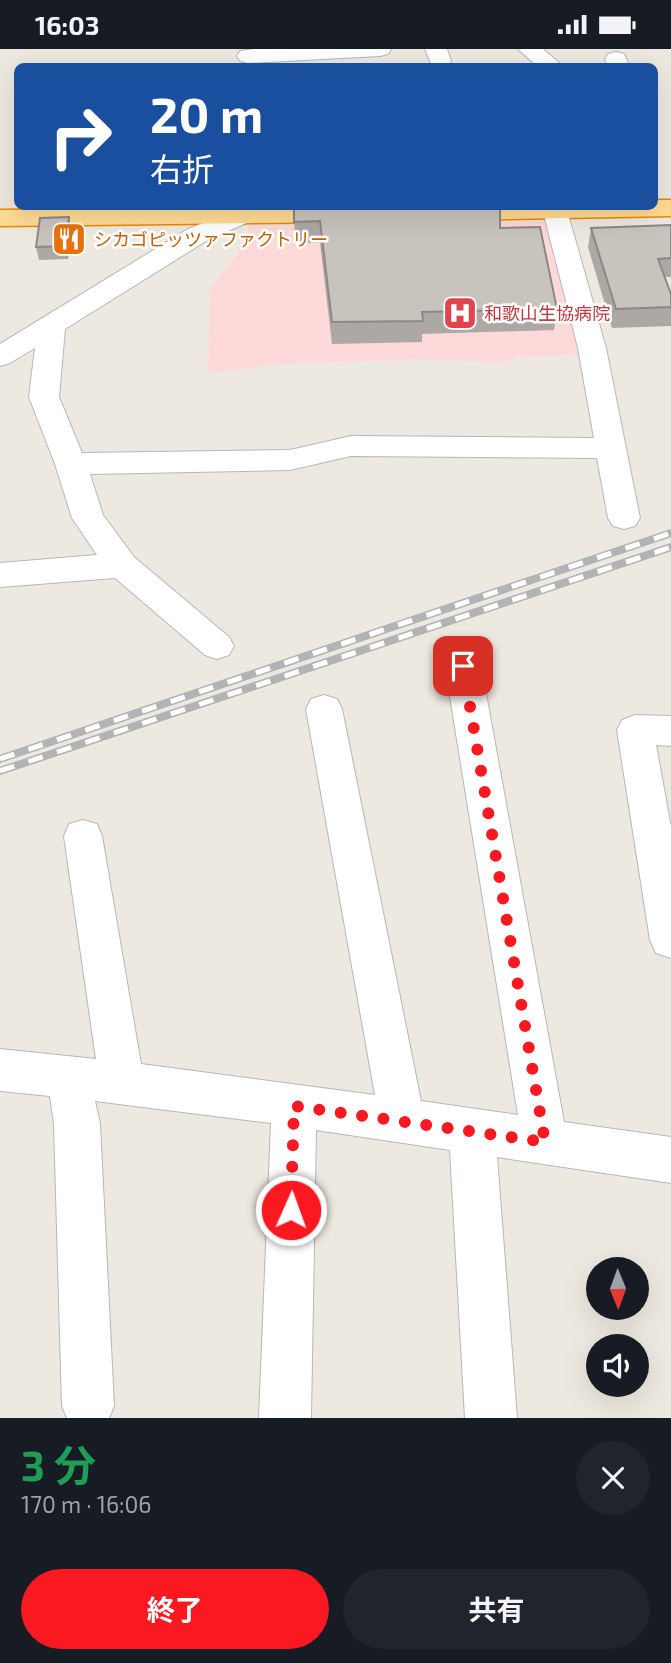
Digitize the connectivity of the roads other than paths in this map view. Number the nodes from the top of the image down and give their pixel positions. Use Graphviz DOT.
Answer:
graph roads {
  1 [pos="380,49"];
  2 [pos="529,49"];
  3 [pos="248,57"];
  4 [pos="547,63"];
  5 [pos="537,210"];
  6 [pos="575,210"];
  7 [pos="244,211"];
  8 [pos="368,213"];
  9 [pos="422,213"];
  10 [pos="0,218"];
  11 [pos="51,327"];
  12 [pos="0,357"];
  13 [pos="611,448"];
  14 [pos="71,464"];
  15 [pos="624,518"];
  16 [pos="122,565"];
  17 [pos="0,575"];
  18 [pos="217,646"];
  19 [pos="463,666"];
  20 [pos="324,709"];
  21 [pos="671,731"];
  22 [pos="83,836"];
  23 [pos="671,940"];
  24 [pos="0,1070"];
  25 [pos="69,1077"];
  26 [pos="122,1084"];
  27 [pos="294,1106"];
  28 [pos="402,1120"];
  29 [pos="472,1131"];
  30 [pos="545,1142"];
  31 [pos="671,1160"];
  32 [pos="88,1406"];
  33 [pos="285,1418"];
  34 [pos="491,1418"];
  1 -- 3 [label="street"];
  2 -- 4 [label="street"];
  5 -- 9 [label="highway"];
  6 -- 13 [label="street"];
  7 -- 8 [label="highway"];
  7 -- 10 [label="highway"];
  7 -- 11 [label="street"];
  11 -- 12 [label="street"];
  11 -- 14 [label="street"];
  13 -- 14 [label="street"];
  13 -- 15 [label="street"];
  14 -- 16 [label="street"];
  16 -- 17 [label="street"];
  16 -- 18 [label="street"];
  19 -- 30 [label="street"];
  20 -- 28 [label="street"];
  21 -- 23 [label="street"];
  22 -- 26 [label="street"];
  24 -- 25 [label="street"];
  25 -- 26 [label="street"];
  25 -- 32 [label="street"];
  26 -- 27 [label="street"];
  27 -- 28 [label="street"];
  27 -- 33 [label="street"];
  28 -- 29 [label="street"];
  29 -- 30 [label="street"];
  29 -- 34 [label="street"];
  30 -- 31 [label="street"];
}
